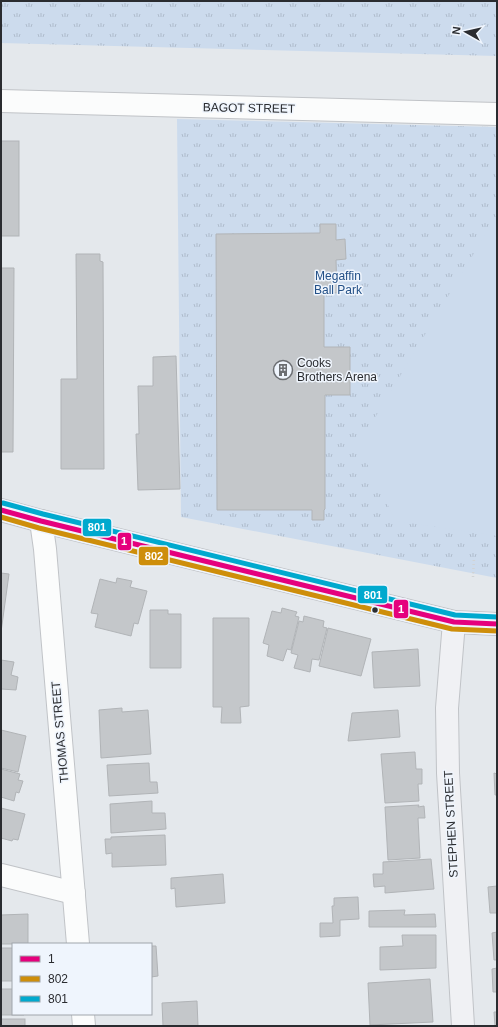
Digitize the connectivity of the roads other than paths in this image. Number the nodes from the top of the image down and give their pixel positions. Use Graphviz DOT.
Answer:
graph roads {
  1 [pos="1,101"];
  2 [pos="497,114"];
  3 [pos="1,510"];
  4 [pos="41,521"];
  5 [pos="454,622"];
  6 [pos="497,624"];
  7 [pos="1,875"];
  8 [pos="74,893"];
  9 [pos="78,943"];
  10 [pos="83,1015"];
  11 [pos="84,1026"];
  12 [pos="463,1026"];
  1 -- 2 [label="street, BAGOT STREET"];
  3 -- 4 [label="main road"];
  4 -- 5 [label="main road"];
  4 -- 8 [label="street, THOMAS STREET"];
  5 -- 6 [label="main road"];
  5 -- 12 [label="main road, STEPHEN STREET"];
  7 -- 8 [label="street"];
  8 -- 9 [label="street, THOMAS STREET"];
  10 -- 11 [label="street"];
}
